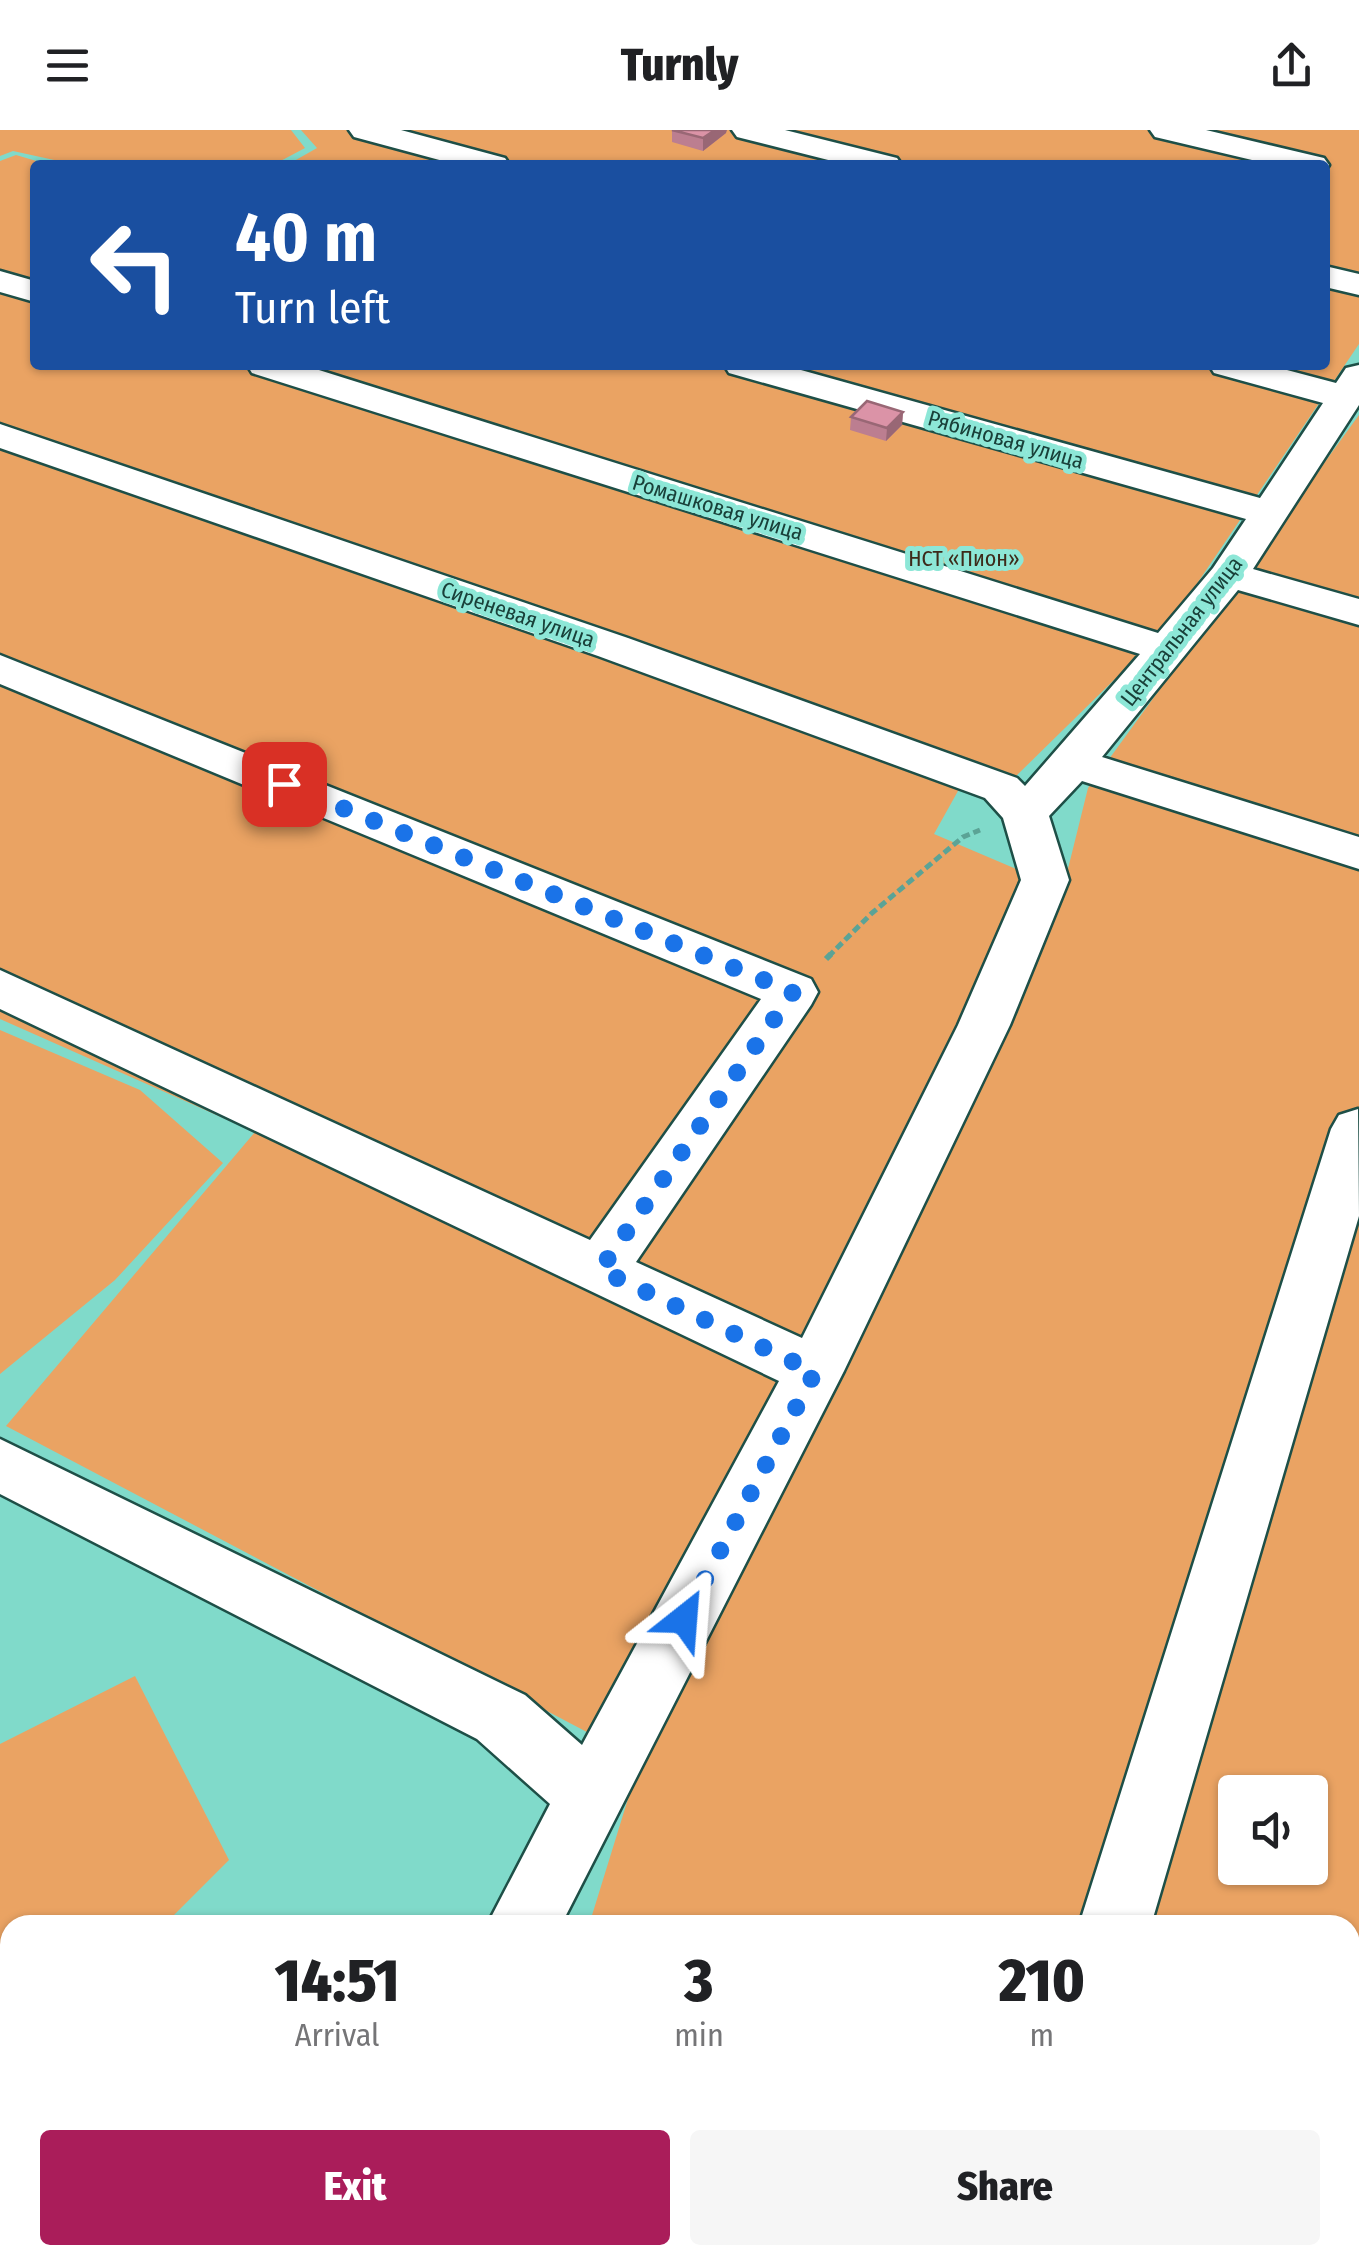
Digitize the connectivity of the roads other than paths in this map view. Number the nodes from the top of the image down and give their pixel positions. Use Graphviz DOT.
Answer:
graph roads {
  1 [pos="365,130"];
  2 [pos="748,130"];
  3 [pos="1166,130"];
  4 [pos="476,160"];
  5 [pos="866,160"];
  6 [pos="1293,160"];
  7 [pos="1330,277"];
  8 [pos="0,282"];
  9 [pos="1359,285"];
  10 [pos="30,291"];
  11 [pos="282,370"];
  12 [pos="760,370"];
  13 [pos="1245,370"];
  14 [pos="1350,400"];
  15 [pos="0,435"];
  16 [pos="1270,513"];
  17 [pos="1229,575"];
  18 [pos="1359,612"];
  19 [pos="1170,650"];
  20 [pos="0,668"];
  21 [pos="1074,763"];
  22 [pos="1025,813"];
  23 [pos="1359,854"];
  24 [pos="0,988"];
  25 [pos="1358,1129"];
  26 [pos="600,1270"];
  27 [pos="815,1372"];
  28 [pos="0,1465"];
  29 [pos="591,1796"];
  30 [pos="528,1915"];
  31 [pos="1118,1915"];
  1 -- 4 [label="street"];
  2 -- 5 [label="street"];
  3 -- 6 [label="street"];
  7 -- 9 [label="street"];
  8 -- 10 [label="street"];
  11 -- 19 [label="street, Ромашковая улица"];
  12 -- 16 [label="street, Рябиновая улица"];
  13 -- 14 [label="street"];
  14 -- 16 [label="street, Центральная улица"];
  15 -- 22 [label="street, Сиреневая улица"];
  16 -- 17 [label="street, Центральная улица"];
  17 -- 18 [label="street"];
  17 -- 19 [label="street, Центральная улица"];
  19 -- 21 [label="street, Центральная улица"];
  20 -- 26 [label="street"];
  21 -- 22 [label="street, Центральная улица"];
  21 -- 23 [label="street"];
  22 -- 27 [label="street"];
  24 -- 26 [label="street"];
  25 -- 31 [label="street"];
  26 -- 27 [label="street"];
  27 -- 29 [label="street"];
  28 -- 29 [label="street"];
  29 -- 30 [label="street"];
}
